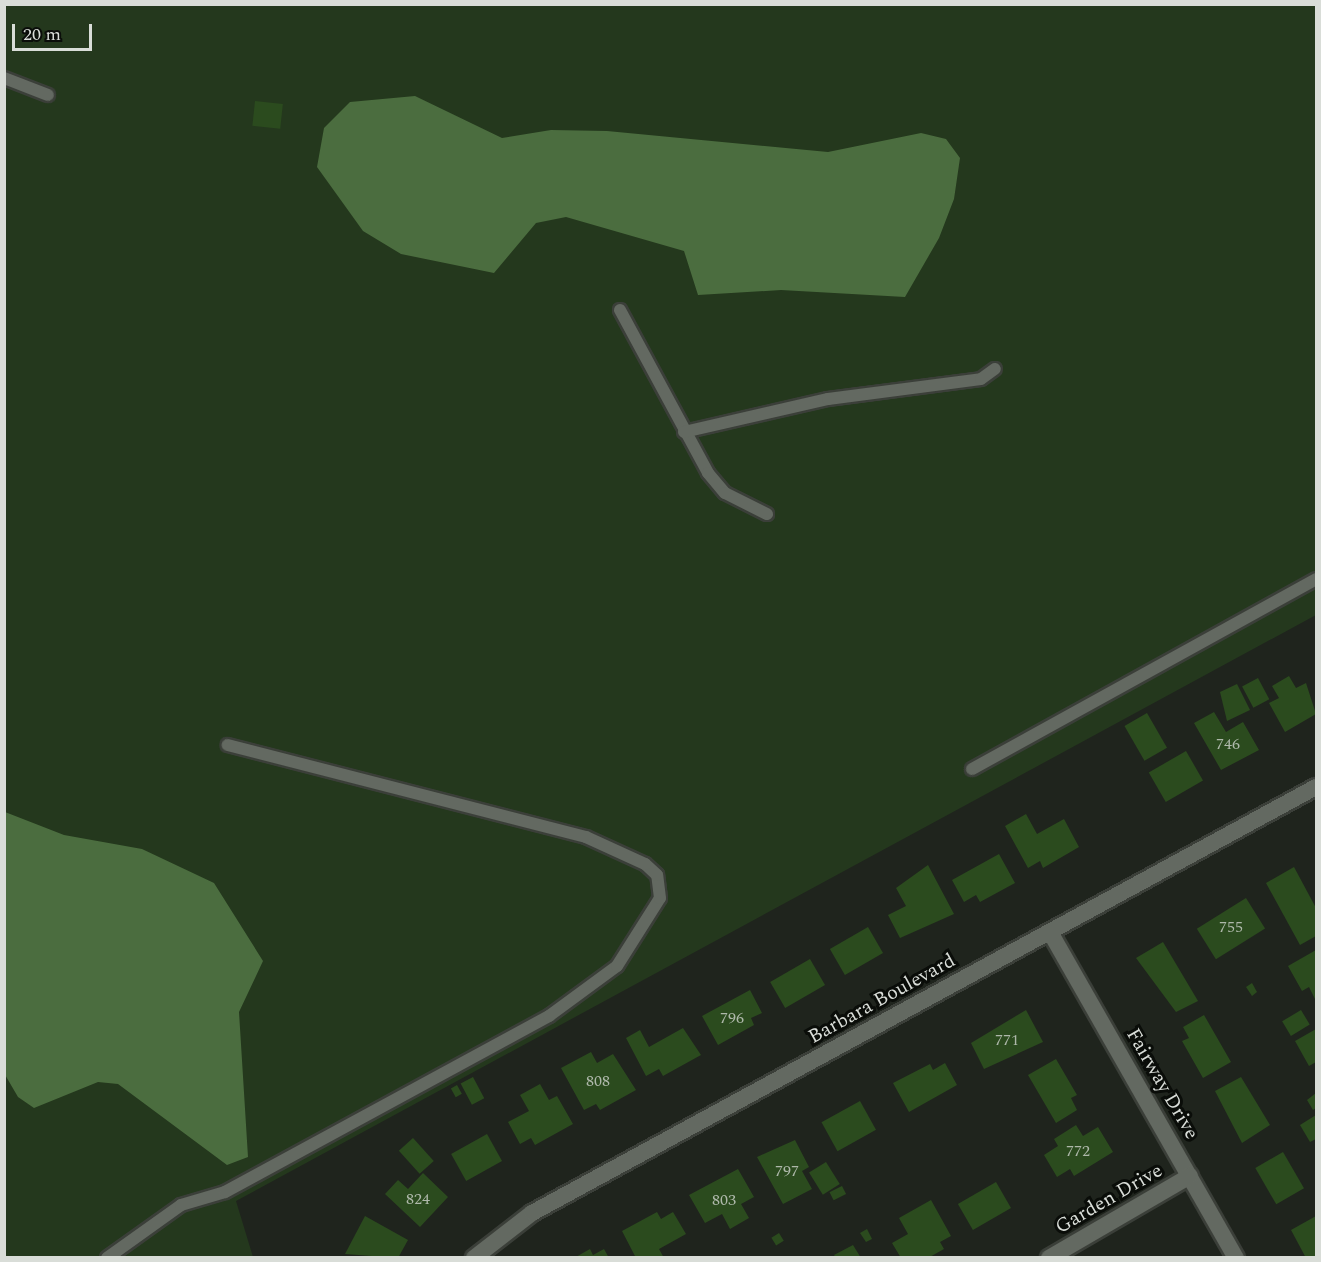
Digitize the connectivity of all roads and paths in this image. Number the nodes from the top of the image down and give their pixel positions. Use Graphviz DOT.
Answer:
graph roads {
  1 [pos="4,78"];
  2 [pos="48,95"];
  3 [pos="620,310"];
  4 [pos="995,369"];
  5 [pos="684,432"];
  6 [pos="767,514"];
  7 [pos="1317,579"];
  8 [pos="228,745"];
  9 [pos="972,769"];
  10 [pos="1316,789"];
  11 [pos="1050,932"];
  12 [pos="1190,1176"];
  13 [pos="107,1257"];
  14 [pos="474,1257"];
  15 [pos="1049,1257"];
  16 [pos="1236,1257"];
  1 -- 2 [label="lane"];
  3 -- 5 [label="lane"];
  4 -- 5 [label="lane"];
  5 -- 6 [label="lane"];
  7 -- 9 [label="lane"];
  8 -- 13 [label="lane"];
  10 -- 11 [label="street, Barbara Boulevard"];
  11 -- 12 [label="street, Fairway Drive"];
  11 -- 14 [label="street, Barbara Boulevard"];
  12 -- 15 [label="street, Garden Drive"];
  12 -- 16 [label="street, Fairway Drive"];
}
